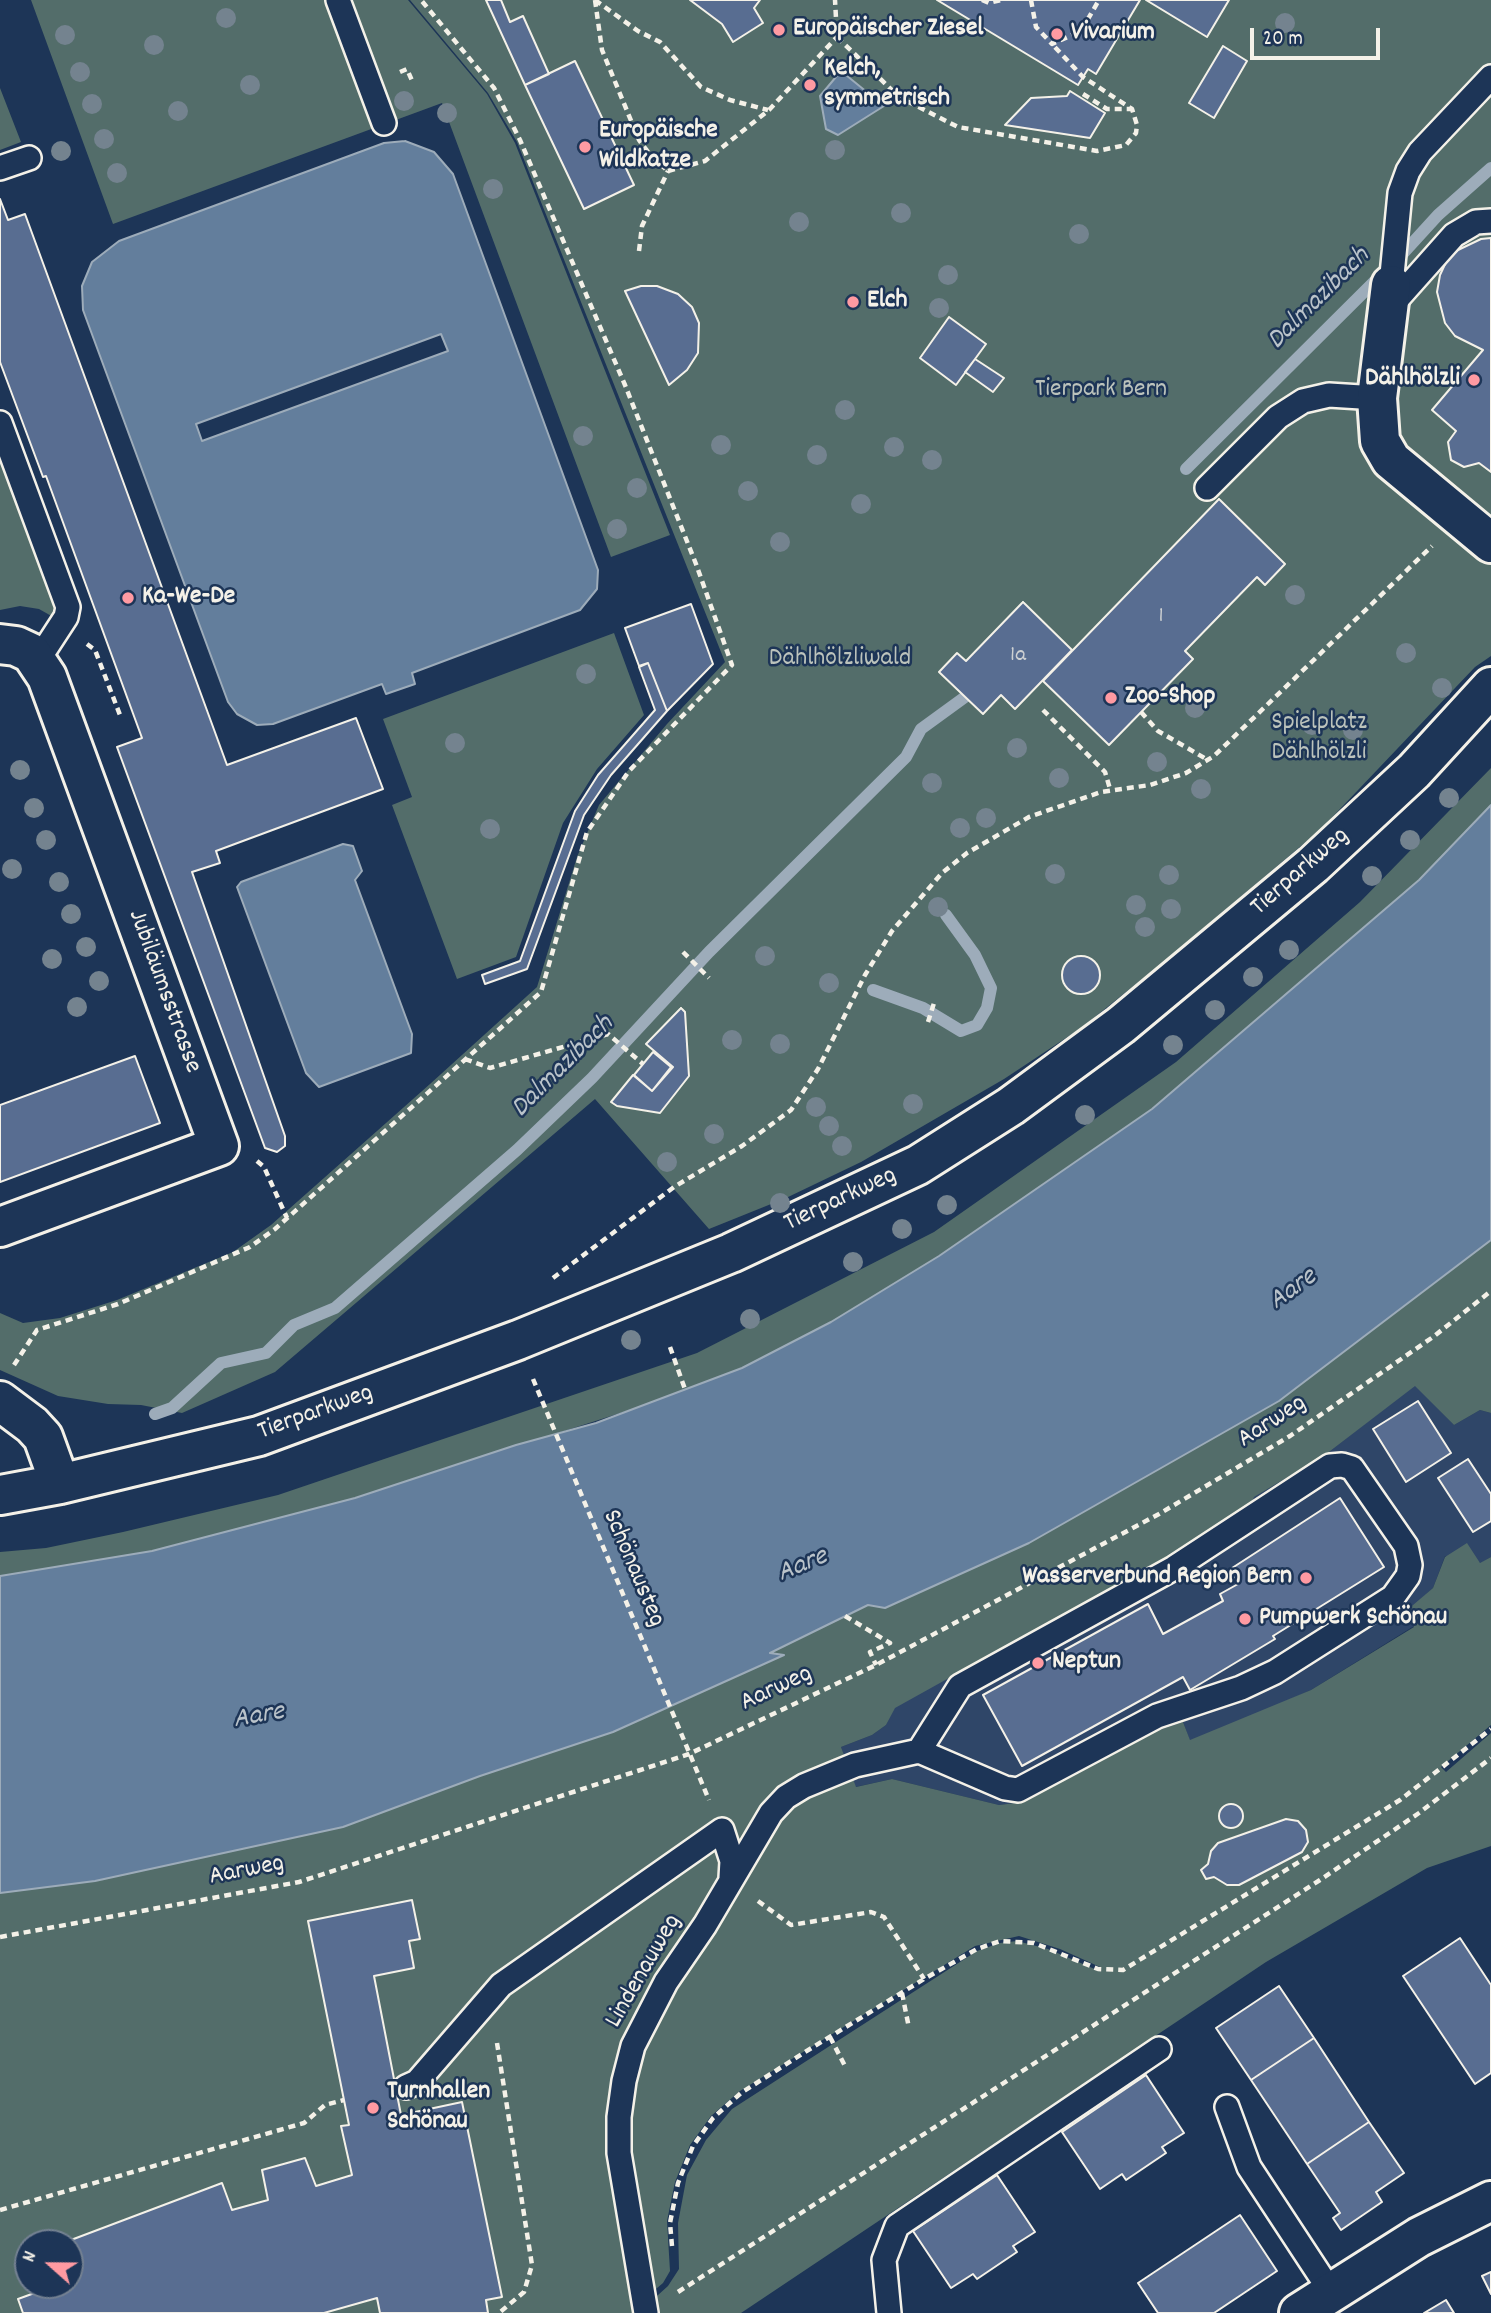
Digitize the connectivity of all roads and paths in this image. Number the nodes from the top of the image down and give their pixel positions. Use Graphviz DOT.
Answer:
graph roads {
  1 [pos="338,0"];
  2 [pos="421,0"];
  3 [pos="595,0"];
  4 [pos="835,0"];
  5 [pos="982,0"];
  6 [pos="1001,0"];
  7 [pos="1031,0"];
  8 [pos="1099,0"];
  9 [pos="837,37"];
  10 [pos="1052,44"];
  11 [pos="1491,77"];
  12 [pos="1083,94"];
  13 [pos="1132,109"];
  14 [pos="769,110"];
  15 [pos="384,122"];
  16 [pos="29,158"];
  17 [pos="0,168"];
  18 [pos="668,171"];
  19 [pos="1491,221"];
  20 [pos="639,251"];
  21 [pos="1389,297"];
  22 [pos="1377,398"];
  23 [pos="0,423"];
  24 [pos="1207,488"];
  25 [pos="1461,518"];
  26 [pos="1491,543"];
  27 [pos="0,644"];
  28 [pos="98,659"];
  29 [pos="38,660"];
  30 [pos="1491,687"];
  31 [pos="1043,710"];
  32 [pos="1141,712"];
  33 [pos="120,715"];
  34 [pos="1208,760"];
  35 [pos="1110,789"];
  36 [pos="683,952"];
  37 [pos="709,978"];
  38 [pos="934,1003"];
  39 [pos="928,1022"];
  40 [pos="465,1059"];
  41 [pos="643,1063"];
  42 [pos="234,1150"];
  43 [pos="287,1218"];
  44 [pos="0,1227"];
  45 [pos="552,1279"];
  46 [pos="1491,1291"];
  47 [pos="670,1347"];
  48 [pos="5,1386"];
  49 [pos="537,1391"];
  50 [pos="686,1392"];
  51 [pos="60,1484"];
  52 [pos="0,1495"];
  53 [pos="845,1616"];
  54 [pos="876,1665"];
  55 [pos="1491,1729"];
  56 [pos="919,1751"];
  57 [pos="689,1754"];
  58 [pos="1491,1758"];
  59 [pos="722,1830"];
  60 [pos="731,1878"];
  61 [pos="791,1925"];
  62 [pos="0,1937"];
  63 [pos="925,1979"];
  64 [pos="902,1993"];
  65 [pos="489,1997"];
  66 [pos="909,2028"];
  67 [pos="830,2037"];
  68 [pos="1159,2049"];
  69 [pos="845,2066"];
  70 [pos="406,2087"];
  71 [pos="344,2100"];
  72 [pos="1227,2107"];
  73 [pos="1491,2201"];
  74 [pos="0,2210"];
  75 [pos="1331,2292"];
  76 [pos="674,2297"];
  77 [pos="646,2308"];
  78 [pos="499,2313"];
  79 [pos="889,2313"];
  80 [pos="1299,2313"];
  1 -- 15 [label="lane"];
  2 -- 40 [label="path"];
  3 -- 14 [label="path"];
  3 -- 18 [label="path"];
  4 -- 9 [label="path"];
  5 -- 6 [label="path"];
  7 -- 10 [label="path"];
  8 -- 10 [label="path"];
  9 -- 13 [label="path"];
  9 -- 14 [label="path"];
  10 -- 13 [label="path"];
  11 -- 21 [label="lane"];
  12 -- 13 [label="path"];
  14 -- 18 [label="path"];
  16 -- 17 [label="lane"];
  18 -- 20 [label="path"];
  19 -- 21 [label="lane"];
  21 -- 22 [label="street"];
  22 -- 24 [label="lane"];
  22 -- 25 [label="street"];
  23 -- 29 [label="lane"];
  25 -- 26 [label="street"];
  25 -- 34 [label="path"];
  27 -- 29 [label="street"];
  28 -- 33 [label="path"];
  29 -- 42 [label="street, Jubiläumsstrasse"];
  30 -- 51 [label="street, Tierparkweg"];
  31 -- 35 [label="path"];
  32 -- 34 [label="path"];
  34 -- 35 [label="path"];
  35 -- 45 [label="path"];
  36 -- 37 [label="path"];
  38 -- 39 [label="path"];
  40 -- 41 [label="path"];
  40 -- 43 [label="path"];
  42 -- 43 [label="path"];
  42 -- 44 [label="street"];
  43 -- 48 [label="path"];
  46 -- 54 [label="path, Aarweg"];
  47 -- 50 [label="path"];
  48 -- 51 [label="street"];
  49 -- 57 [label="path, Schönausteg"];
  51 -- 52 [label="street, Tierparkweg"];
  53 -- 54 [label="path"];
  54 -- 57 [label="path, Aarweg"];
  55 -- 63 [label="path"];
  56 -- 56 [label="lane"];
  56 -- 60 [label="lane, Lindenauweg"];
  57 -- 59 [label="path"];
  57 -- 62 [label="path, Aarweg"];
  58 -- 76 [label="path"];
  59 -- 60 [label="lane"];
  59 -- 65 [label="lane"];
  60 -- 77 [label="lane, Lindenauweg"];
  61 -- 63 [label="path"];
  63 -- 64 [label="path"];
  64 -- 66 [label="path"];
  64 -- 67 [label="path"];
  65 -- 70 [label="lane"];
  65 -- 78 [label="path"];
  67 -- 69 [label="path"];
  67 -- 77 [label="path"];
  68 -- 79 [label="lane"];
  71 -- 74 [label="path"];
  72 -- 75 [label="lane"];
  73 -- 75 [label="street"];
  75 -- 80 [label="street"];
}
